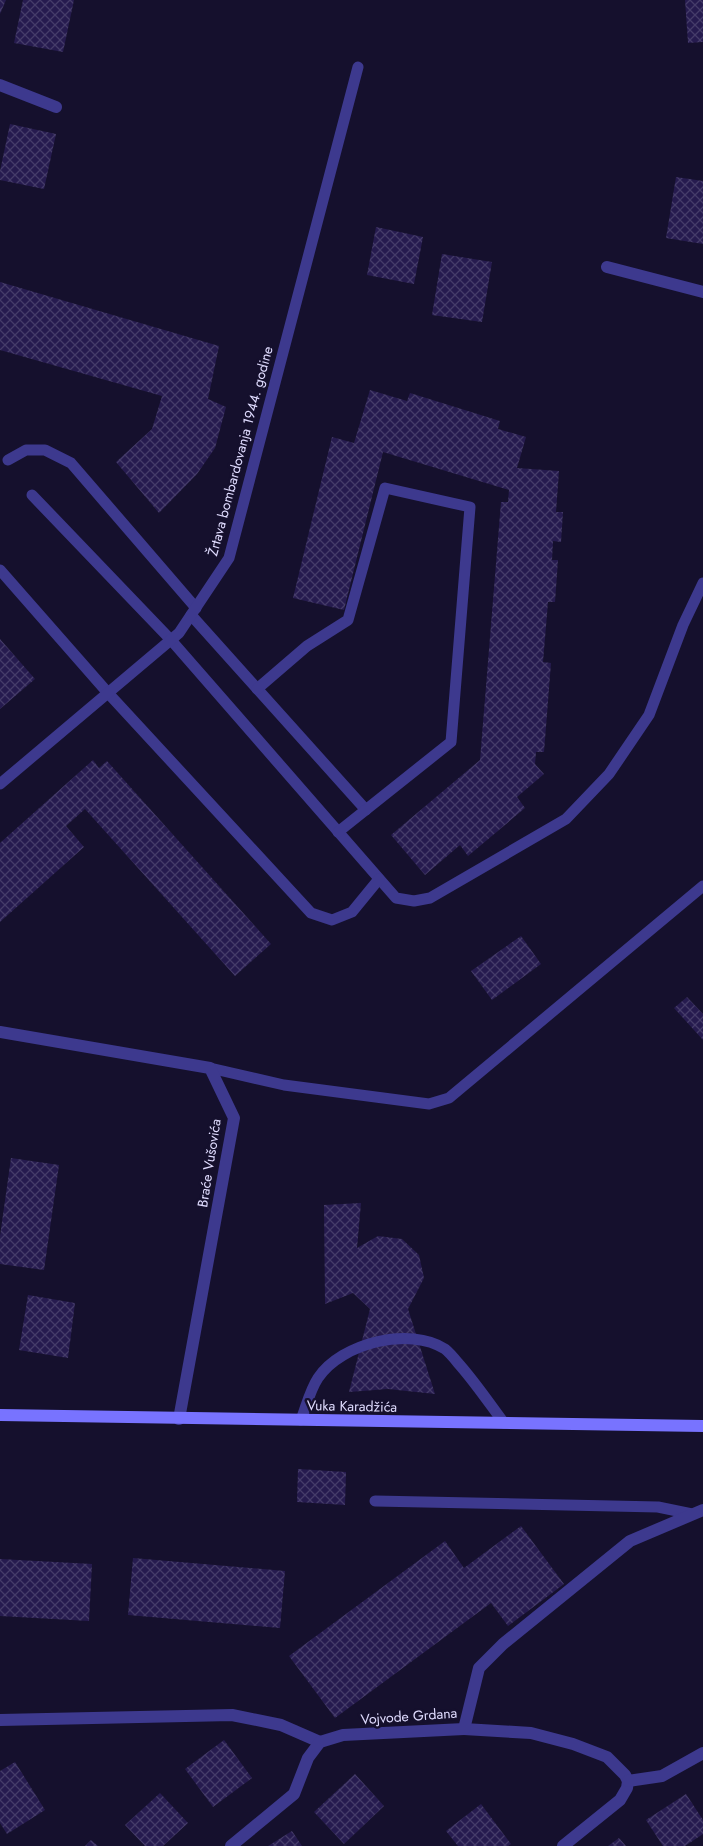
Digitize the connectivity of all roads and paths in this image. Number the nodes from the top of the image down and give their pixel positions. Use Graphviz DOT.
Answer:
graph roads {
  1 [pos="358,68"];
  2 [pos="0,85"];
  3 [pos="56,107"];
  4 [pos="607,267"];
  5 [pos="703,292"];
  6 [pos="8,460"];
  7 [pos="32,495"];
  8 [pos="0,570"];
  9 [pos="703,584"];
  10 [pos="193,612"];
  11 [pos="171,640"];
  12 [pos="257,689"];
  13 [pos="108,693"];
  14 [pos="0,784"];
  15 [pos="366,810"];
  16 [pos="338,832"];
  17 [pos="379,879"];
  18 [pos="703,886"];
  19 [pos="0,1032"];
  20 [pos="210,1068"];
  21 [pos="0,1415"];
  22 [pos="179,1419"];
  23 [pos="301,1420"];
  24 [pos="504,1423"];
  25 [pos="703,1426"];
  26 [pos="375,1501"];
  27 [pos="698,1511"];
  28 [pos="0,1720"];
  29 [pos="464,1729"];
  30 [pos="320,1742"];
  31 [pos="703,1753"];
  32 [pos="628,1784"];
  33 [pos="231,1846"];
  34 [pos="563,1846"];
  1 -- 10 [label="lane, Žrtava bombardovanja 1944. godine"];
  2 -- 3 [label="street"];
  4 -- 5 [label="street"];
  6 -- 10 [label="lane"];
  7 -- 11 [label="lane"];
  8 -- 13 [label="lane"];
  9 -- 17 [label="lane"];
  10 -- 11 [label="lane, Žrtava bombardovanja 1944. godine"];
  10 -- 12 [label="lane"];
  11 -- 13 [label="lane, Žrtava bombardovanja 1944. godine"];
  11 -- 16 [label="lane"];
  12 -- 15 [label="lane"];
  12 -- 15 [label="lane"];
  13 -- 14 [label="lane, Žrtava bombardovanja 1944. godine"];
  13 -- 17 [label="lane"];
  15 -- 16 [label="lane"];
  16 -- 17 [label="lane"];
  18 -- 20 [label="lane"];
  19 -- 20 [label="street"];
  20 -- 22 [label="street, Braće Vušovića"];
  21 -- 22 [label="street, Vuka Karadžića"];
  22 -- 23 [label="street, Vuka Karadžića"];
  23 -- 24 [label="street, Vuka Karadžića"];
  23 -- 24 [label="lane"];
  24 -- 25 [label="street, Vuka Karadžića"];
  26 -- 27 [label="lane"];
  27 -- 29 [label="street, Vojvode Grdana"];
  28 -- 30 [label="street"];
  29 -- 30 [label="street, Vojvode Grdana"];
  29 -- 32 [label="street"];
  30 -- 33 [label="street"];
  31 -- 32 [label="street"];
  32 -- 34 [label="street"];
}
